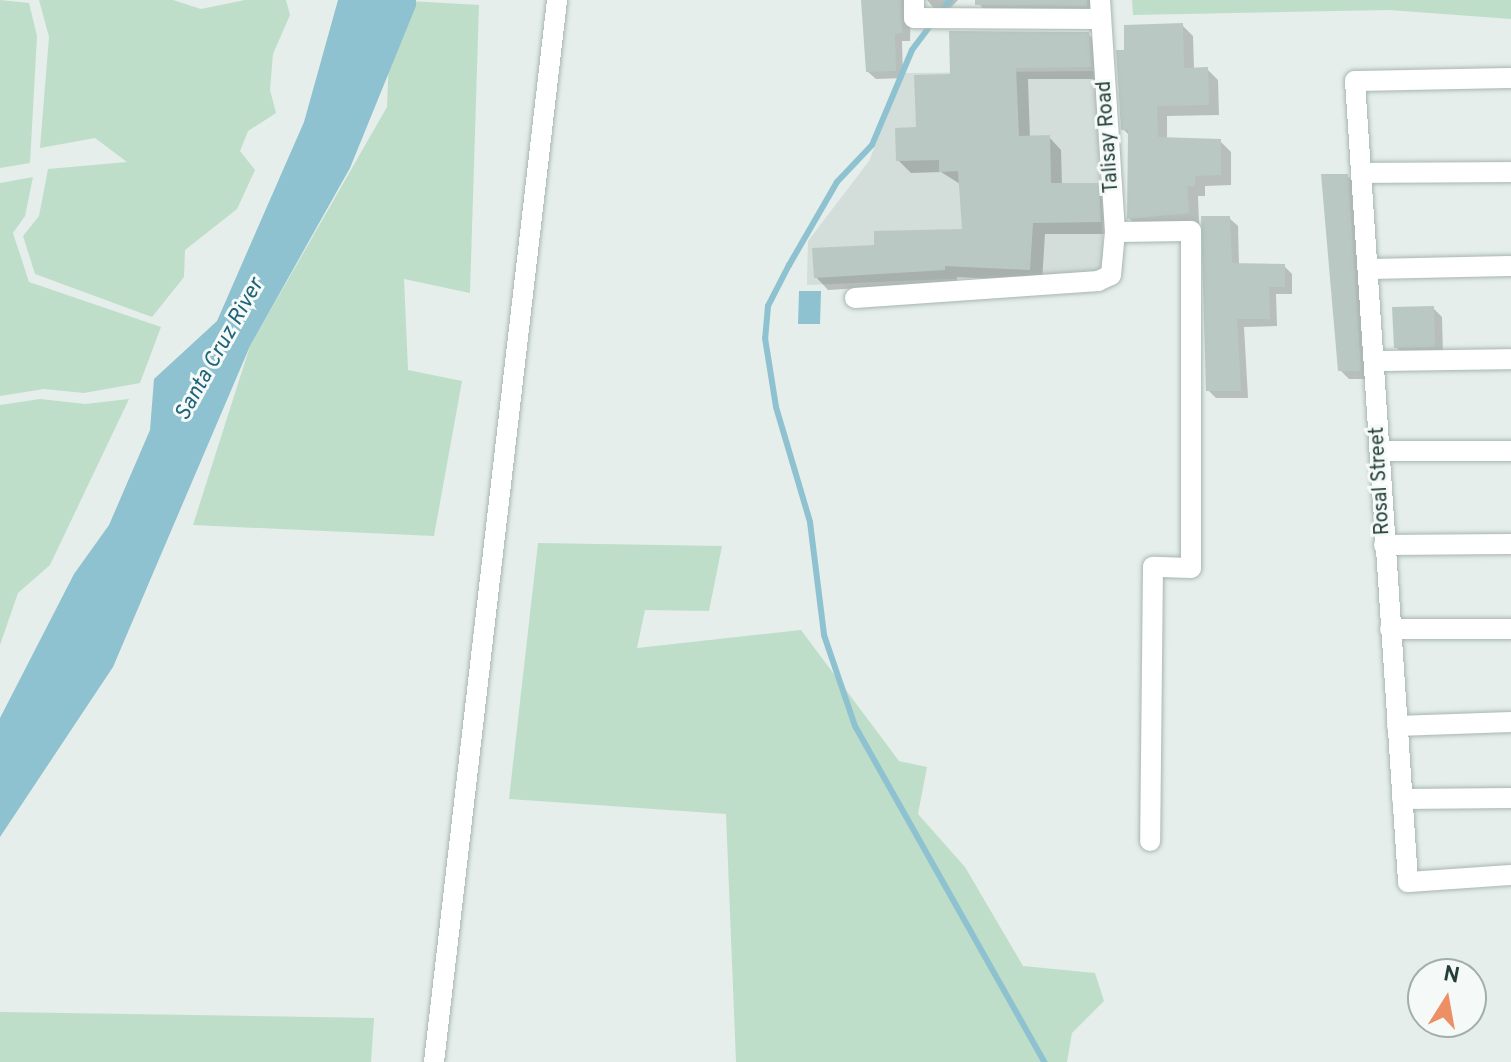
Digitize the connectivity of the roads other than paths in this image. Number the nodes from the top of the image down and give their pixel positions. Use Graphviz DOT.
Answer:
graph roads {
  1 [pos="557,0"];
  2 [pos="914,0"];
  3 [pos="1100,10"];
  4 [pos="1511,78"];
  5 [pos="1511,172"];
  6 [pos="1362,173"];
  7 [pos="1115,232"];
  8 [pos="1511,266"];
  9 [pos="1369,269"];
  10 [pos="855,298"];
  11 [pos="1511,359"];
  12 [pos="1375,361"];
  13 [pos="1380,451"];
  14 [pos="1511,451"];
  15 [pos="1511,544"];
  16 [pos="1384,545"];
  17 [pos="1390,629"];
  18 [pos="1511,629"];
  19 [pos="1511,722"];
  20 [pos="1397,726"];
  21 [pos="1511,798"];
  22 [pos="1402,799"];
  23 [pos="1150,841"];
  24 [pos="1511,875"];
  25 [pos="434,1062"];
  1 -- 25 [label="street"];
  2 -- 3 [label="street"];
  3 -- 7 [label="street, Talisay Road"];
  4 -- 6 [label="street, Rosal Street"];
  5 -- 6 [label="street"];
  6 -- 9 [label="street, Rosal Street"];
  7 -- 10 [label="street, Talisay Road"];
  7 -- 23 [label="street"];
  8 -- 9 [label="street"];
  9 -- 12 [label="street, Rosal Street"];
  11 -- 12 [label="street"];
  12 -- 13 [label="street, Rosal Street"];
  13 -- 14 [label="street"];
  13 -- 16 [label="street, Rosal Street"];
  15 -- 16 [label="street"];
  16 -- 17 [label="street, Rosal Street"];
  17 -- 18 [label="street"];
  17 -- 20 [label="street, Rosal Street"];
  19 -- 20 [label="street"];
  20 -- 22 [label="street, Rosal Street"];
  21 -- 22 [label="street"];
  22 -- 24 [label="street, Rosal Street"];
}
